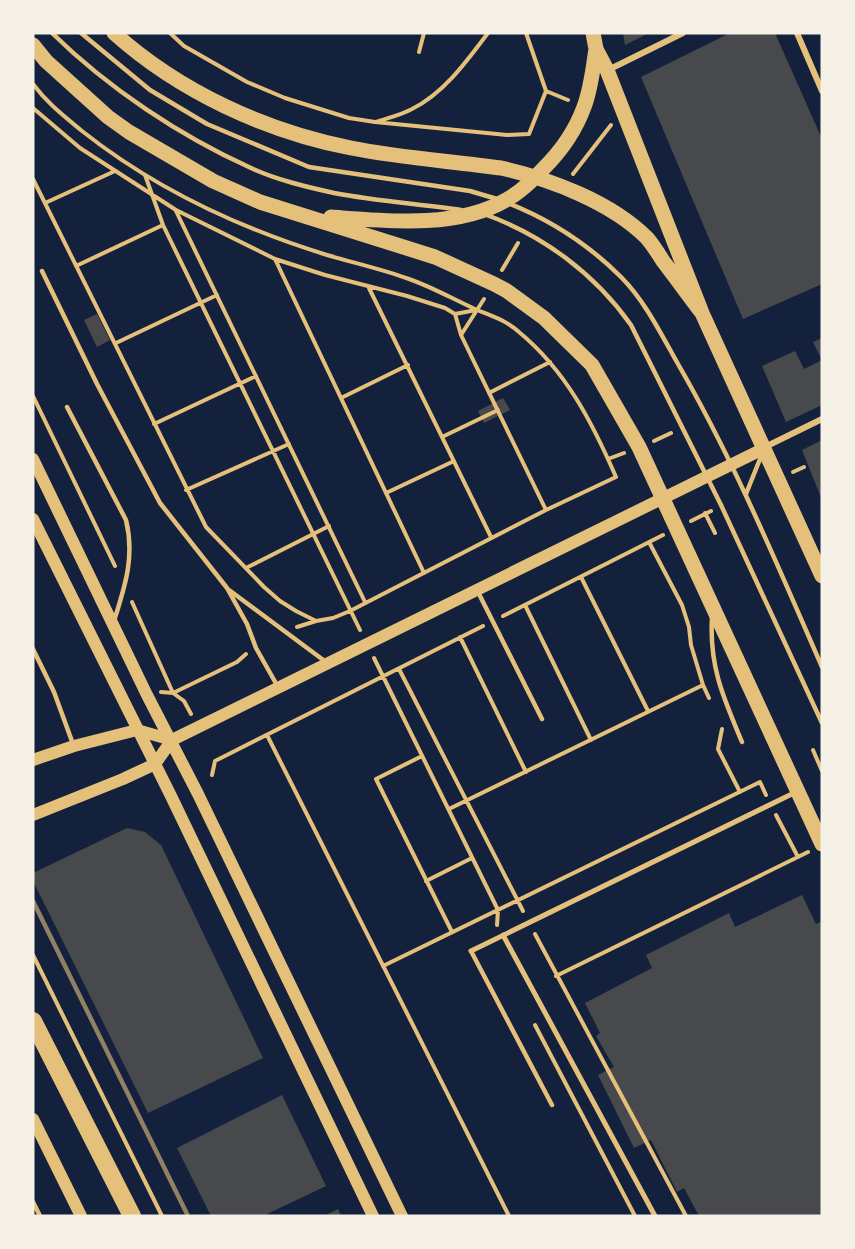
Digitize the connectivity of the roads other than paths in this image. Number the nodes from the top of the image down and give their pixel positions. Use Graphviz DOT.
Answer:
graph roads {
  1 [pos="52,33"];
  2 [pos="81,33"];
  3 [pos="114,33"];
  4 [pos="593,33"];
  5 [pos="683,33"];
  6 [pos="797,33"];
  7 [pos="33,45"];
  8 [pos="596,49"];
  9 [pos="607,70"];
  10 [pos="822,92"];
  11 [pos="536,177"];
  12 [pos="504,202"];
  13 [pos="478,212"];
  14 [pos="307,215"];
  15 [pos="42,271"];
  16 [pos="702,313"];
  17 [pos="67,407"];
  18 [pos="822,419"];
  19 [pos="765,448"];
  20 [pos="33,459"];
  21 [pos="731,463"];
  22 [pos="706,475"];
  23 [pos="746,494"];
  24 [pos="663,497"];
  25 [pos="33,519"];
  26 [pos="822,576"];
  27 [pos="227,588"];
  28 [pos="477,590"];
  29 [pos="713,607"];
  30 [pos="113,624"];
  31 [pos="33,649"];
  32 [pos="327,663"];
  33 [pos="822,667"];
  34 [pos="279,687"];
  35 [pos="542,719"];
  36 [pos="822,723"];
  37 [pos="137,730"];
  38 [pos="172,740"];
  39 [pos="742,742"];
  40 [pos="74,746"];
  41 [pos="33,760"];
  42 [pos="155,764"];
  43 [pos="797,791"];
  44 [pos="33,815"];
  45 [pos="822,844"];
  46 [pos="503,935"];
  47 [pos="471,951"];
  48 [pos="33,1021"];
  49 [pos="552,1105"];
  50 [pos="33,1119"];
  51 [pos="33,1202"];
  52 [pos="40,1216"];
  53 [pos="81,1216"];
  54 [pos="132,1216"];
  55 [pos="373,1216"];
  56 [pos="402,1216"];
  57 [pos="655,1216"];
  1 -- 13 [label="lane"];
  2 -- 12 [label="lane"];
  3 -- 11 [label="main road"];
  4 -- 8 [label="main road"];
  5 -- 9 [label="street"];
  6 -- 10 [label="street"];
  7 -- 14 [label="main road"];
  8 -- 9 [label="main road"];
  8 -- 11 [label="main road"];
  9 -- 16 [label="main road"];
  11 -- 12 [label="main road"];
  11 -- 16 [label="main road"];
  12 -- 13 [label="main road"];
  12 -- 21 [label="lane"];
  13 -- 14 [label="main road"];
  13 -- 22 [label="lane"];
  14 -- 24 [label="main road"];
  15 -- 27 [label="lane"];
  16 -- 19 [label="main road"];
  17 -- 30 [label="lane"];
  18 -- 19 [label="street"];
  19 -- 21 [label="main road"];
  19 -- 23 [label="lane"];
  19 -- 26 [label="main road"];
  20 -- 30 [label="main road"];
  21 -- 22 [label="main road"];
  21 -- 23 [label="lane"];
  22 -- 24 [label="main road"];
  22 -- 36 [label="lane"];
  23 -- 33 [label="lane"];
  24 -- 28 [label="main road"];
  24 -- 29 [label="main road"];
  25 -- 37 [label="main road"];
  27 -- 32 [label="lane"];
  27 -- 34 [label="lane"];
  28 -- 32 [label="main road"];
  28 -- 35 [label="lane"];
  29 -- 39 [label="lane"];
  29 -- 43 [label="main road"];
  30 -- 38 [label="main road"];
  31 -- 40 [label="lane"];
  32 -- 34 [label="main road"];
  34 -- 38 [label="main road"];
  37 -- 38 [label="main road"];
  37 -- 40 [label="main road"];
  37 -- 42 [label="main road"];
  38 -- 42 [label="main road"];
  38 -- 56 [label="main road"];
  40 -- 41 [label="main road"];
  42 -- 44 [label="main road"];
  42 -- 55 [label="main road"];
  43 -- 45 [label="main road"];
  43 -- 46 [label="street"];
  46 -- 47 [label="street"];
  46 -- 57 [label="street"];
  47 -- 49 [label="lane"];
  48 -- 54 [label="highway"];
  50 -- 53 [label="main road"];
  51 -- 52 [label="lane"];
}
